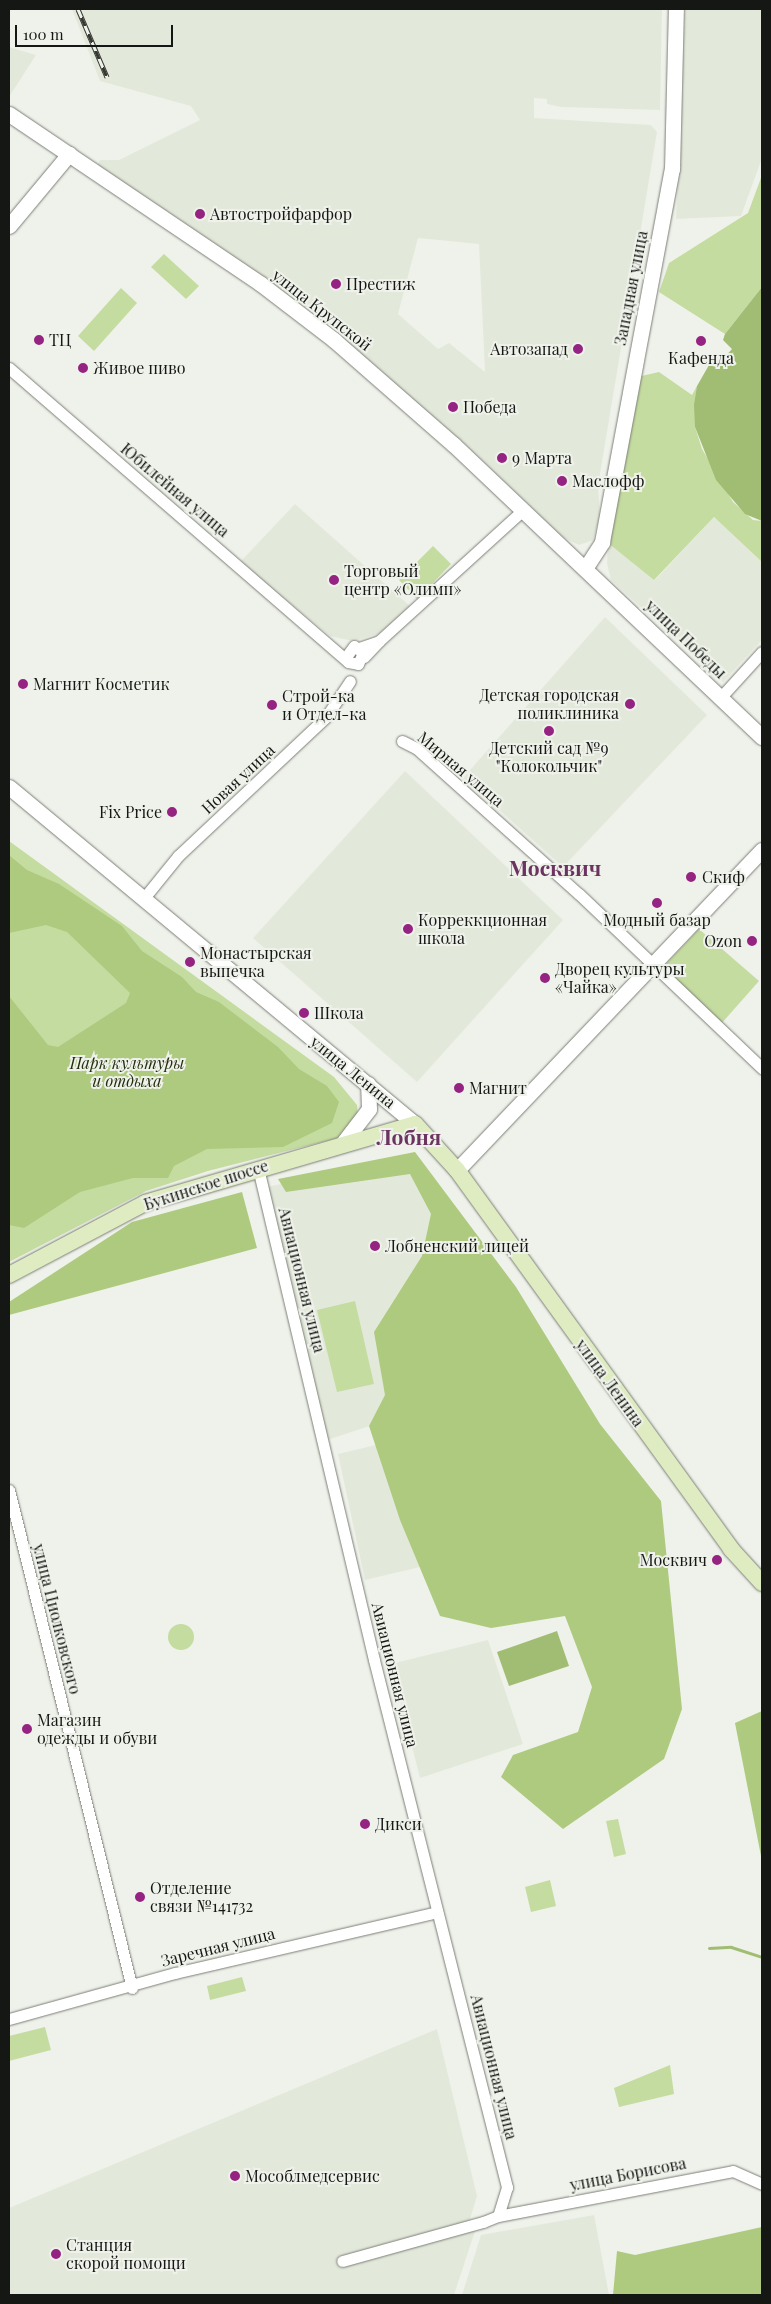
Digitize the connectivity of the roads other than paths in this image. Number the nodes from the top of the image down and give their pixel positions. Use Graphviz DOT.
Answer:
graph roads {
  1 [pos="676,9"];
  2 [pos="9,114"];
  3 [pos="69,154"];
  4 [pos="9,226"];
  5 [pos="9,368"];
  6 [pos="523,510"];
  7 [pos="586,567"];
  8 [pos="762,652"];
  9 [pos="355,656"];
  10 [pos="721,696"];
  11 [pos="762,737"];
  12 [pos="402,741"];
  13 [pos="9,787"];
  14 [pos="762,850"];
  15 [pos="144,898"];
  16 [pos="651,964"];
  17 [pos="762,1068"];
  18 [pos="368,1084"];
  19 [pos="415,1124"];
  20 [pos="342,1144"];
  21 [pos="258,1168"];
  22 [pos="457,1170"];
  23 [pos="9,1275"];
  24 [pos="9,1490"];
  25 [pos="762,1583"];
  26 [pos="436,1912"];
  27 [pos="132,1988"];
  28 [pos="9,2019"];
  29 [pos="762,2184"];
  30 [pos="498,2216"];
  31 [pos="342,2261"];
  1 -- 7 [label="street, Западная улица"];
  2 -- 3 [label="street, улица Крупской"];
  3 -- 4 [label="street"];
  3 -- 6 [label="street, улица Крупской"];
  5 -- 9 [label="street, Юбилейная улица"];
  6 -- 7 [label="street, улица Крупской"];
  6 -- 9 [label="street"];
  7 -- 10 [label="street, улица Победы"];
  8 -- 10 [label="street"];
  9 -- 15 [label="street, Новая улица"];
  10 -- 11 [label="street, улица Победы"];
  12 -- 16 [label="street, Мирная улица"];
  13 -- 15 [label="street, улица Ленина"];
  14 -- 16 [label="street"];
  15 -- 18 [label="street, улица Ленина"];
  16 -- 17 [label="street, Мирная улица"];
  16 -- 22 [label="street"];
  18 -- 19 [label="street, улица Ленина"];
  18 -- 20 [label="street"];
  19 -- 20 [label="main road, Букинское шоссе"];
  19 -- 22 [label="main road, улица Ленина"];
  20 -- 21 [label="main road, Букинское шоссе"];
  21 -- 23 [label="main road, Букинское шоссе"];
  21 -- 26 [label="street, Авиационная улица"];
  22 -- 25 [label="main road, улица Ленина"];
  24 -- 27 [label="street, улица Циолковского"];
  26 -- 27 [label="street, Заречная улица"];
  26 -- 30 [label="street, Авиационная улица"];
  27 -- 28 [label="street, Заречная улица"];
  29 -- 30 [label="street, улица Борисова"];
  30 -- 31 [label="street, улица Борисова"];
}
